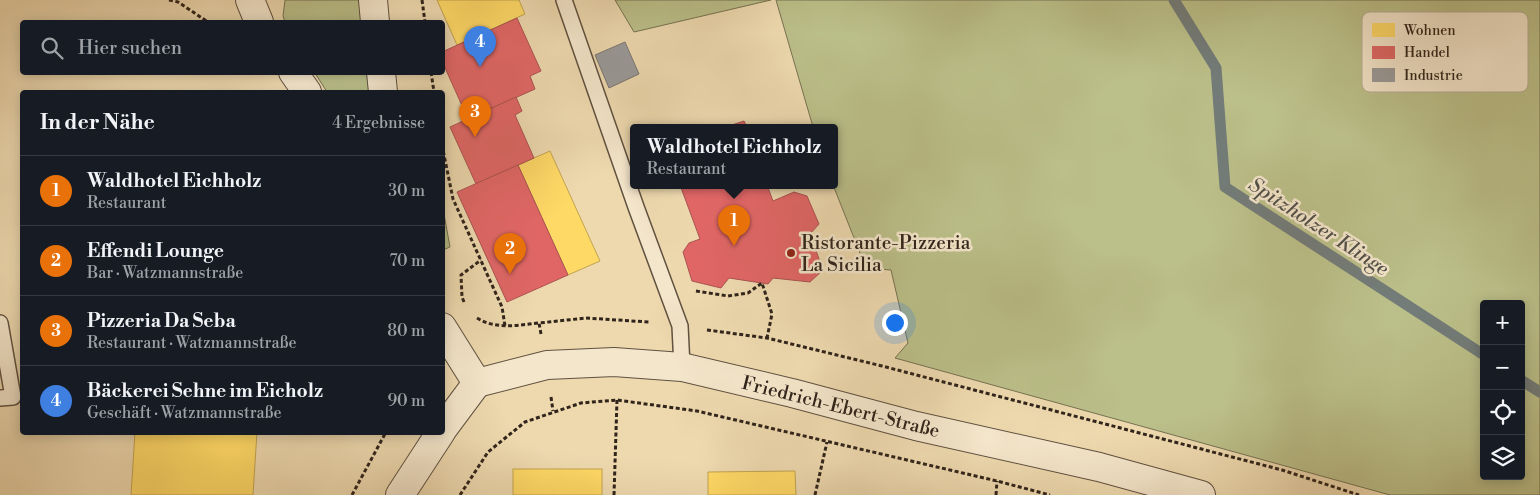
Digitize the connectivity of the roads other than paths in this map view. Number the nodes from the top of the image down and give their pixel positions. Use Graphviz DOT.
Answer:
graph roads {
  1 [pos="250,0"];
  2 [pos="373,0"];
  3 [pos="564,0"];
  4 [pos="258,20"];
  5 [pos="375,20"];
  6 [pos="295,75"];
  7 [pos="381,75"];
  8 [pos="306,90"];
  9 [pos="383,90"];
  10 [pos="630,187"];
  11 [pos="631,189"];
  12 [pos="0,323"];
  13 [pos="445,332"];
  14 [pos="682,367"];
  15 [pos="477,383"];
  16 [pos="0,398"];
  17 [pos="445,427"];
  18 [pos="439,435"];
  19 [pos="400,495"];
  20 [pos="1201,495"];
  1 -- 4 [label="street"];
  2 -- 5 [label="street"];
  3 -- 10 [label="lane"];
  6 -- 8 [label="street"];
  7 -- 9 [label="street"];
  11 -- 14 [label="lane"];
  12 -- 16 [label="lane"];
  13 -- 15 [label="street"];
  14 -- 15 [label="street, Friedrich-Ebert-Straße"];
  14 -- 20 [label="street, Friedrich-Ebert-Straße"];
  15 -- 17 [label="street"];
  18 -- 19 [label="street"];
}
